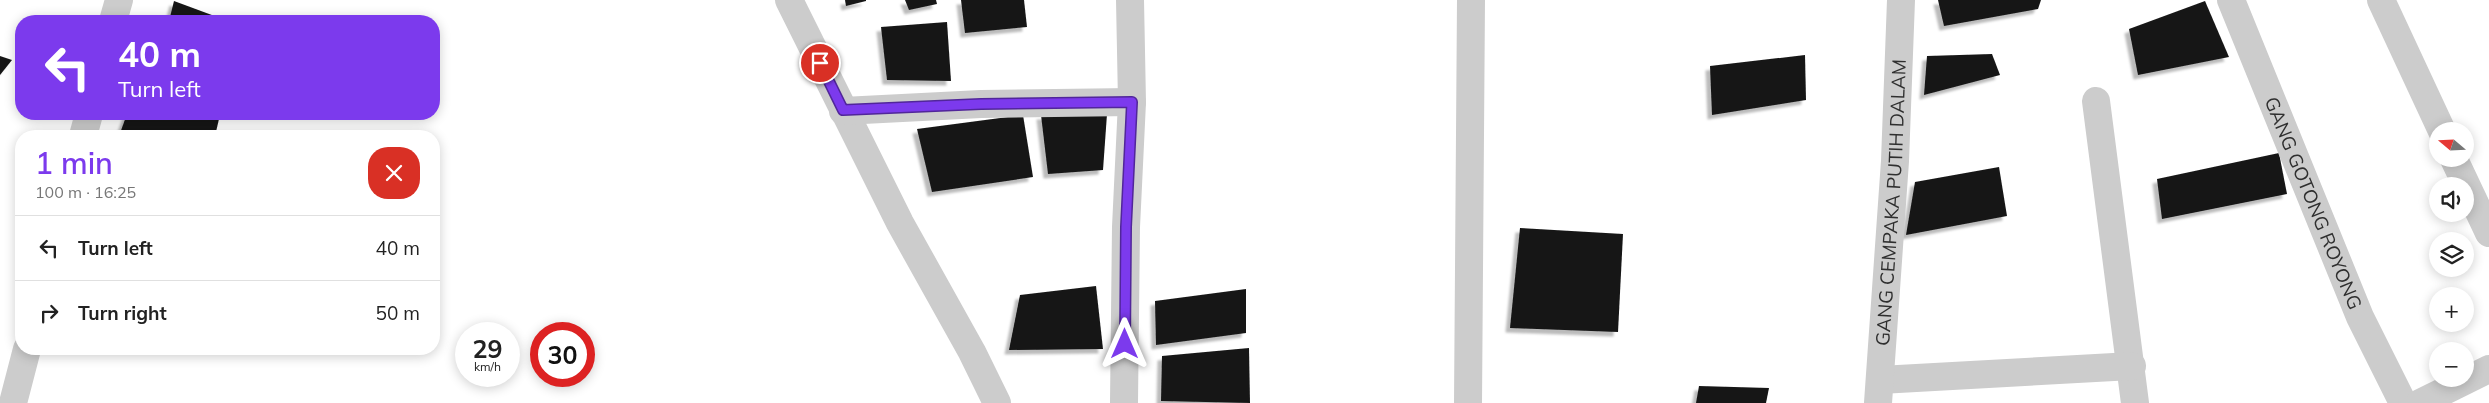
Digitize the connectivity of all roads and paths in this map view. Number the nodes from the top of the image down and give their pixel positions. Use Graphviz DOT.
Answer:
graph roads {
  1 [pos="119,0"];
  2 [pos="789,0"];
  3 [pos="1130,0"];
  4 [pos="1471,0"];
  5 [pos="1901,0"];
  6 [pos="2231,0"];
  7 [pos="2381,0"];
  8 [pos="115,15"];
  9 [pos="2096,101"];
  10 [pos="1132,102"];
  11 [pos="843,110"];
  12 [pos="2438,122"];
  13 [pos="2458,168"];
  14 [pos="2489,233"];
  15 [pos="25,355"];
  16 [pos="2132,366"];
  17 [pos="2489,368"];
  18 [pos="1879,391"];
  19 [pos="13,403"];
  20 [pos="997,403"];
  21 [pos="1124,403"];
  22 [pos="1468,403"];
  23 [pos="2135,403"];
  24 [pos="2403,403"];
  25 [pos="2420,403"];
  1 -- 8 [label="street"];
  2 -- 11 [label="street"];
  3 -- 10 [label="street"];
  4 -- 22 [label="street"];
  5 -- 18 [label="street, GANG CEMPAKA PUTIH DALAM"];
  6 -- 24 [label="street, GANG GOTONG ROYONG"];
  7 -- 12 [label="street"];
  9 -- 16 [label="street"];
  10 -- 11 [label="street"];
  10 -- 21 [label="street"];
  11 -- 20 [label="street"];
  13 -- 14 [label="street"];
  15 -- 19 [label="street"];
  16 -- 18 [label="street"];
  16 -- 23 [label="street"];
  17 -- 25 [label="street"];
}
